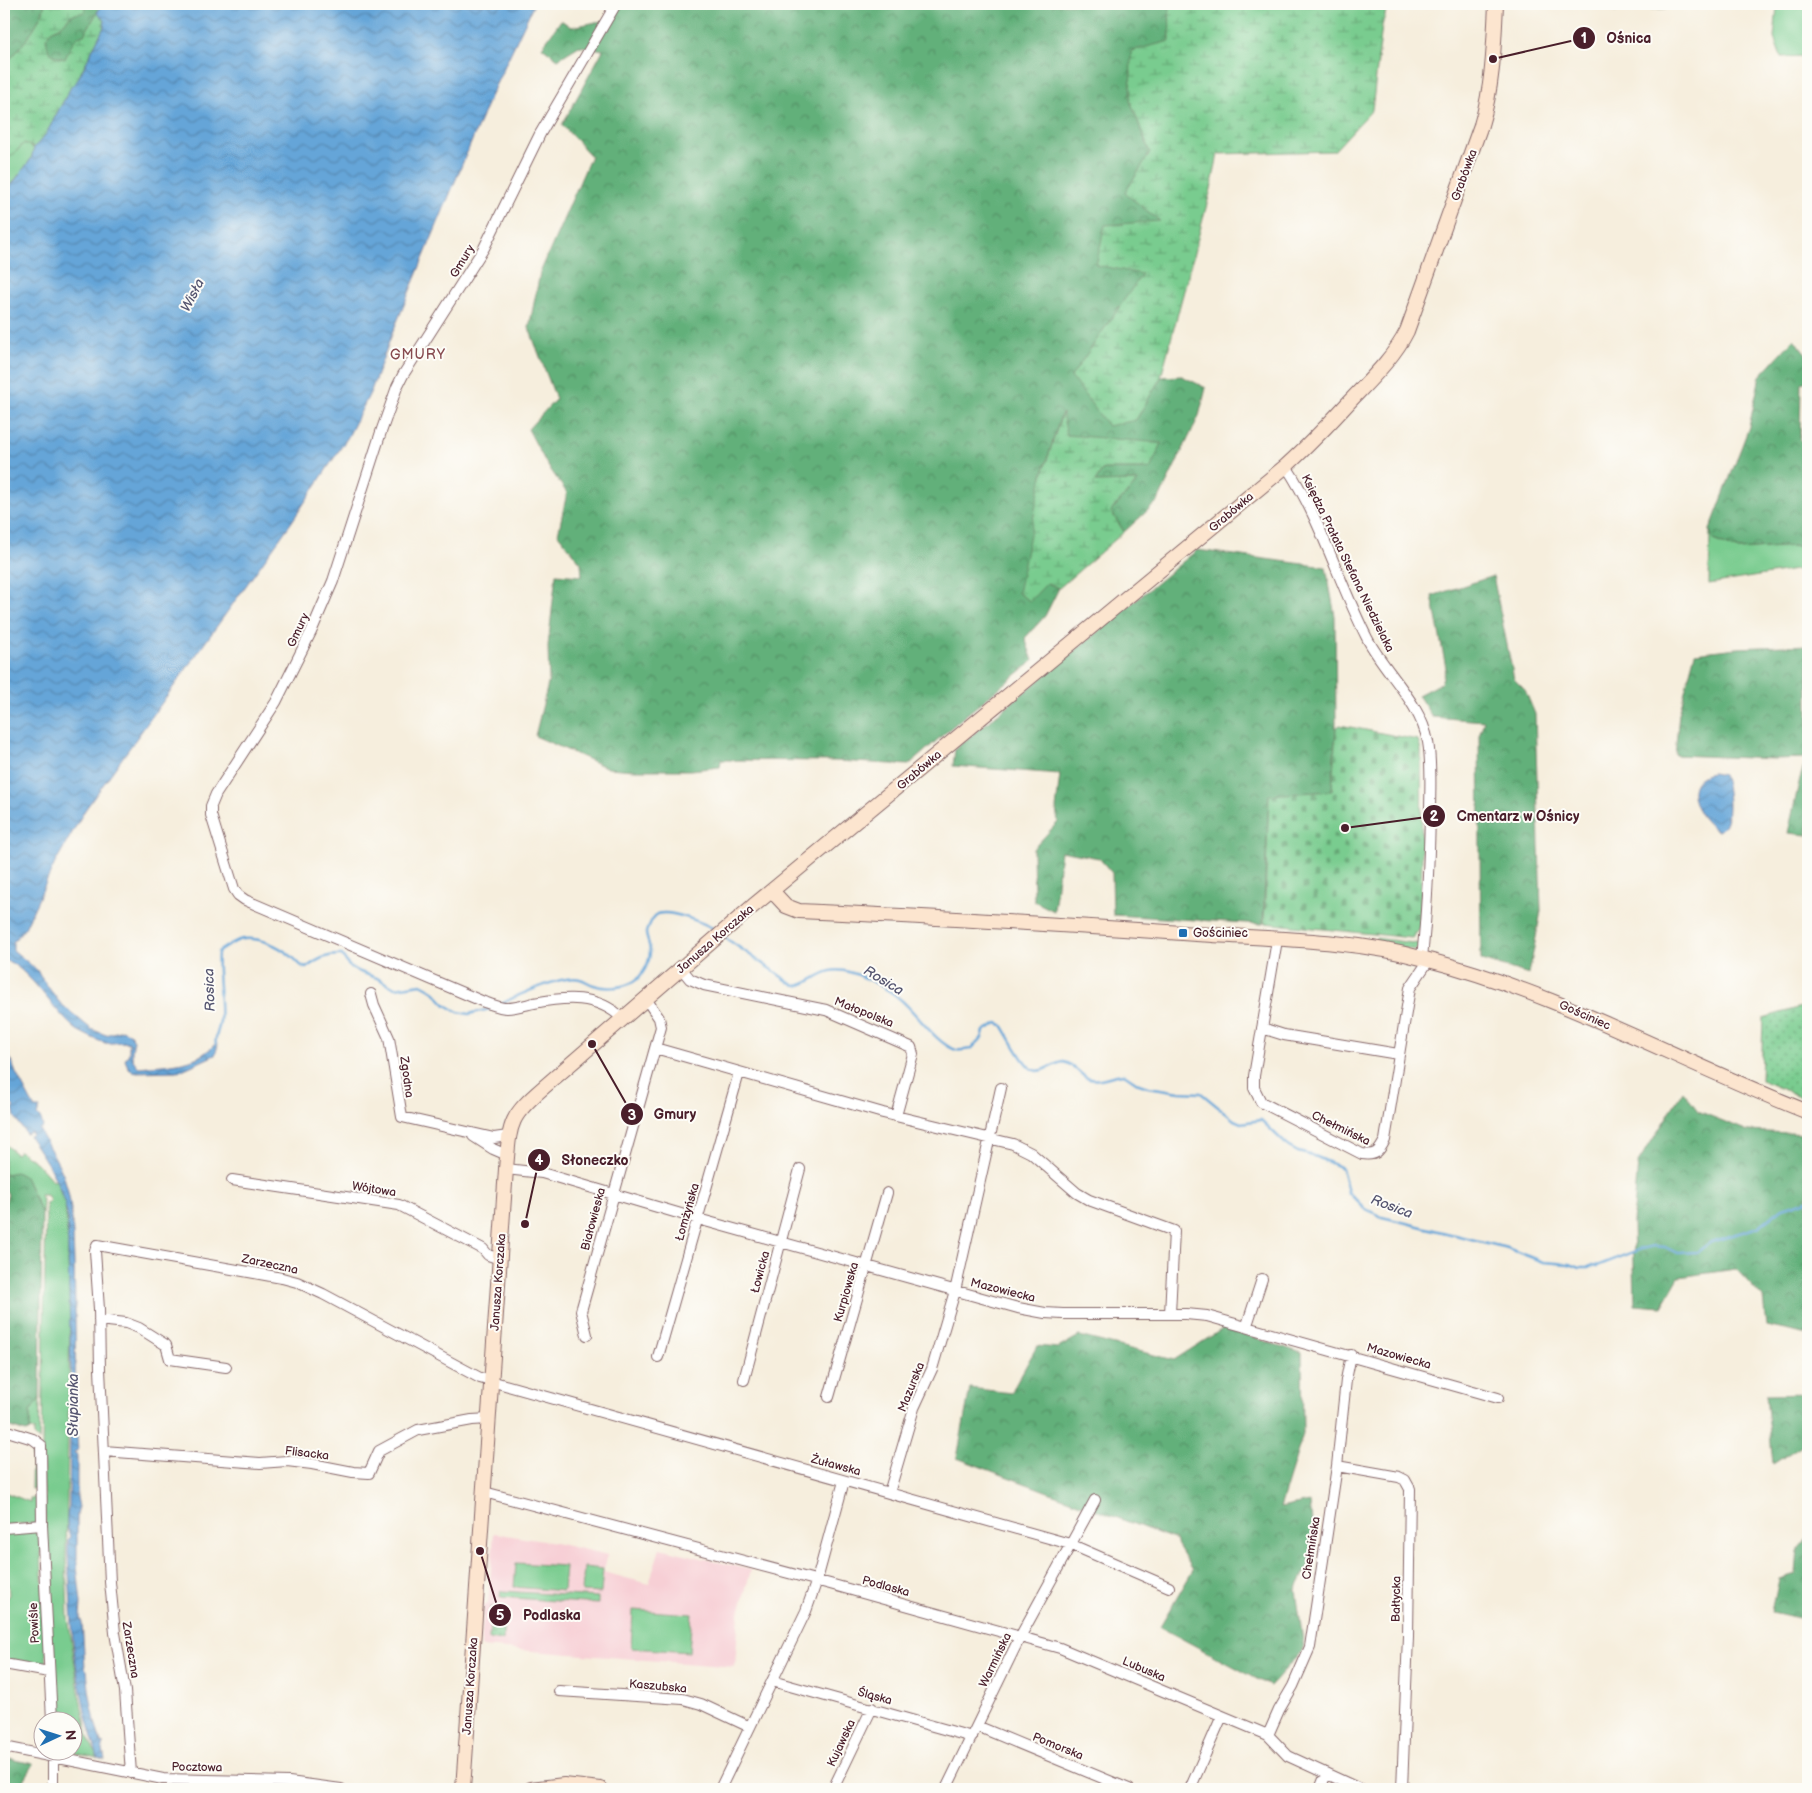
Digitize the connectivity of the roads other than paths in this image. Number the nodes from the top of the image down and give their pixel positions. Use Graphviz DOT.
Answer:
graph roads {
  1 [pos="616,4"];
  2 [pos="1496,4"];
  3 [pos="1286,466"];
  4 [pos="772,891"];
  5 [pos="1278,940"];
  6 [pos="1426,959"];
  7 [pos="681,968"];
  8 [pos="371,994"];
  9 [pos="646,999"];
  10 [pos="622,1018"];
  11 [pos="1262,1028"];
  12 [pos="655,1048"];
  13 [pos="1398,1054"];
  14 [pos="739,1073"];
  15 [pos="1001,1088"];
  16 [pos="1808,1112"];
  17 [pos="896,1116"];
  18 [pos="466,1132"];
  19 [pos="508,1136"];
  20 [pos="989,1138"];
  21 [pos="507,1155"];
  22 [pos="506,1169"];
  23 [pos="800,1169"];
  24 [pos="232,1180"];
  25 [pos="613,1192"];
  26 [pos="886,1193"];
  27 [pos="698,1219"];
  28 [pos="781,1242"];
  29 [pos="500,1259"];
  30 [pos="867,1266"];
  31 [pos="1262,1279"];
  32 [pos="955,1291"];
  33 [pos="1170,1314"];
  34 [pos="99,1320"];
  35 [pos="1247,1326"];
  36 [pos="587,1334"];
  37 [pos="1351,1355"];
  38 [pos="658,1357"];
  39 [pos="226,1367"];
  40 [pos="744,1380"];
  41 [pos="492,1381"];
  42 [pos="829,1397"];
  43 [pos="1498,1398"];
  44 [pos="489,1419"];
  45 [pos="4,1430"];
  46 [pos="104,1451"];
  47 [pos="1337,1466"];
  48 [pos="844,1481"];
  49 [pos="484,1492"];
  50 [pos="889,1493"];
  51 [pos="1095,1500"];
  52 [pos="42,1525"];
  53 [pos="4,1528"];
  54 [pos="1070,1544"];
  55 [pos="817,1580"];
  56 [pos="1168,1587"];
  57 [pos="1020,1637"];
  58 [pos="4,1664"];
  59 [pos="49,1672"];
  60 [pos="772,1681"];
  61 [pos="559,1691"];
  62 [pos="872,1708"];
  63 [pos="51,1710"];
  64 [pos="1222,1716"];
  65 [pos="977,1726"];
  66 [pos="750,1727"];
  67 [pos="1268,1735"];
  68 [pos="972,1737"];
  69 [pos="4,1746"];
  70 [pos="32,1751"];
  71 [pos="56,1760"];
  72 [pos="77,1760"];
  73 [pos="131,1773"];
  74 [pos="1326,1774"];
  75 [pos="52,1789"];
  76 [pos="341,1789"];
  77 [pos="463,1789"];
  78 [pos="531,1789"];
  79 [pos="600,1789"];
  80 [pos="720,1789"];
  81 [pos="834,1789"];
  82 [pos="946,1789"];
  83 [pos="1129,1789"];
  84 [pos="1190,1789"];
  85 [pos="1320,1789"];
  86 [pos="1360,1789"];
  87 [pos="1402,1789"];
  1 -- 10 [label="street, Gmury"];
  2 -- 3 [label="street, Grabówka"];
  3 -- 4 [label="street, Grabówka"];
  3 -- 6 [label="street, Księdza Prałata Stefana Niedzielaka"];
  4 -- 5 [label="street, Gościniec"];
  4 -- 7 [label="street, Janusza Korczaka"];
  5 -- 6 [label="street, Gościniec"];
  5 -- 11 [label="street, Chełmińska"];
  6 -- 13 [label="street, Chełmińska"];
  6 -- 16 [label="street, Gościniec"];
  7 -- 9 [label="street, Janusza Korczaka"];
  7 -- 17 [label="street, Małopolska"];
  8 -- 18 [label="street, Zgodna"];
  9 -- 10 [label="street, Janusza Korczaka"];
  9 -- 12 [label="street, Białowieska"];
  10 -- 19 [label="street, Janusza Korczaka"];
  11 -- 13 [label="street"];
  11 -- 13 [label="street, Chełmińska"];
  12 -- 14 [label="street"];
  12 -- 25 [label="street, Białowieska"];
  14 -- 17 [label="street"];
  14 -- 27 [label="street, Łomżyńska"];
  15 -- 20 [label="street"];
  17 -- 20 [label="street"];
  18 -- 19 [label="street, Zgodna"];
  18 -- 21 [label="street"];
  19 -- 21 [label="street, Janusza Korczaka"];
  20 -- 32 [label="street"];
  20 -- 33 [label="street"];
  21 -- 22 [label="street, Janusza Korczaka"];
  22 -- 25 [label="street, Mazowiecka"];
  22 -- 29 [label="street, Janusza Korczaka"];
  23 -- 28 [label="street, Łowicka"];
  24 -- 29 [label="street, Wójtowa"];
  25 -- 27 [label="street, Mazowiecka"];
  25 -- 36 [label="street, Białowieska"];
  26 -- 30 [label="street, Kurpiowska"];
  27 -- 28 [label="street, Mazowiecka"];
  27 -- 38 [label="street, Łomżyńska"];
  28 -- 30 [label="street, Mazowiecka"];
  28 -- 40 [label="street, Łowicka"];
  29 -- 41 [label="street, Janusza Korczaka"];
  30 -- 32 [label="street, Mazowiecka"];
  30 -- 42 [label="street, Kurpiowska"];
  31 -- 35 [label="street"];
  32 -- 33 [label="street, Mazowiecka"];
  32 -- 50 [label="street, Mazurska"];
  33 -- 35 [label="street, Mazowiecka"];
  34 -- 39 [label="street"];
  34 -- 41 [label="street, Zarzeczna"];
  34 -- 46 [label="street, Zarzeczna"];
  35 -- 37 [label="street, Mazowiecka"];
  37 -- 43 [label="street, Mazowiecka"];
  37 -- 47 [label="street, Chełmińska"];
  41 -- 44 [label="street, Janusza Korczaka"];
  41 -- 48 [label="street, Żuławska"];
  44 -- 46 [label="street, Flisacka"];
  44 -- 49 [label="street, Janusza Korczaka"];
  45 -- 52 [label="street, Powiśle"];
  46 -- 73 [label="street, Zarzeczna"];
  47 -- 67 [label="street, Chełmińska"];
  47 -- 87 [label="street, Bałtycka"];
  48 -- 50 [label="street, Żuławska"];
  48 -- 55 [label="street"];
  49 -- 55 [label="street, Podlaska"];
  49 -- 77 [label="street, Janusza Korczaka"];
  50 -- 54 [label="street, Żuławska"];
  51 -- 54 [label="street, Warmińska"];
  52 -- 53 [label="street"];
  52 -- 59 [label="street, Powiśle"];
  54 -- 56 [label="street, Żuławska"];
  54 -- 57 [label="street, Warmińska"];
  55 -- 57 [label="street, Podlaska"];
  55 -- 60 [label="street"];
  57 -- 64 [label="street, Lubuska"];
  57 -- 65 [label="street, Warmińska"];
  58 -- 59 [label="street"];
  59 -- 63 [label="street, Powiśle"];
  60 -- 62 [label="street, Śląska"];
  60 -- 66 [label="street"];
  61 -- 66 [label="street, Kaszubska"];
  62 -- 68 [label="street, Śląska"];
  62 -- 81 [label="street, Kujawska"];
  64 -- 67 [label="street, Lubuska"];
  64 -- 84 [label="street"];
  65 -- 68 [label="street, Warmińska"];
  65 -- 83 [label="street, Pomorska"];
  66 -- 80 [label="street"];
  67 -- 74 [label="street"];
  68 -- 82 [label="street, Warmińska"];
  69 -- 70 [label="street, Pocztowa"];
  71 -- 75 [label="street"];
  72 -- 73 [label="street, Pocztowa"];
  73 -- 76 [label="street, Pocztowa"];
  74 -- 85 [label="street"];
  74 -- 86 [label="street"];
  78 -- 79 [label="street"];
}
